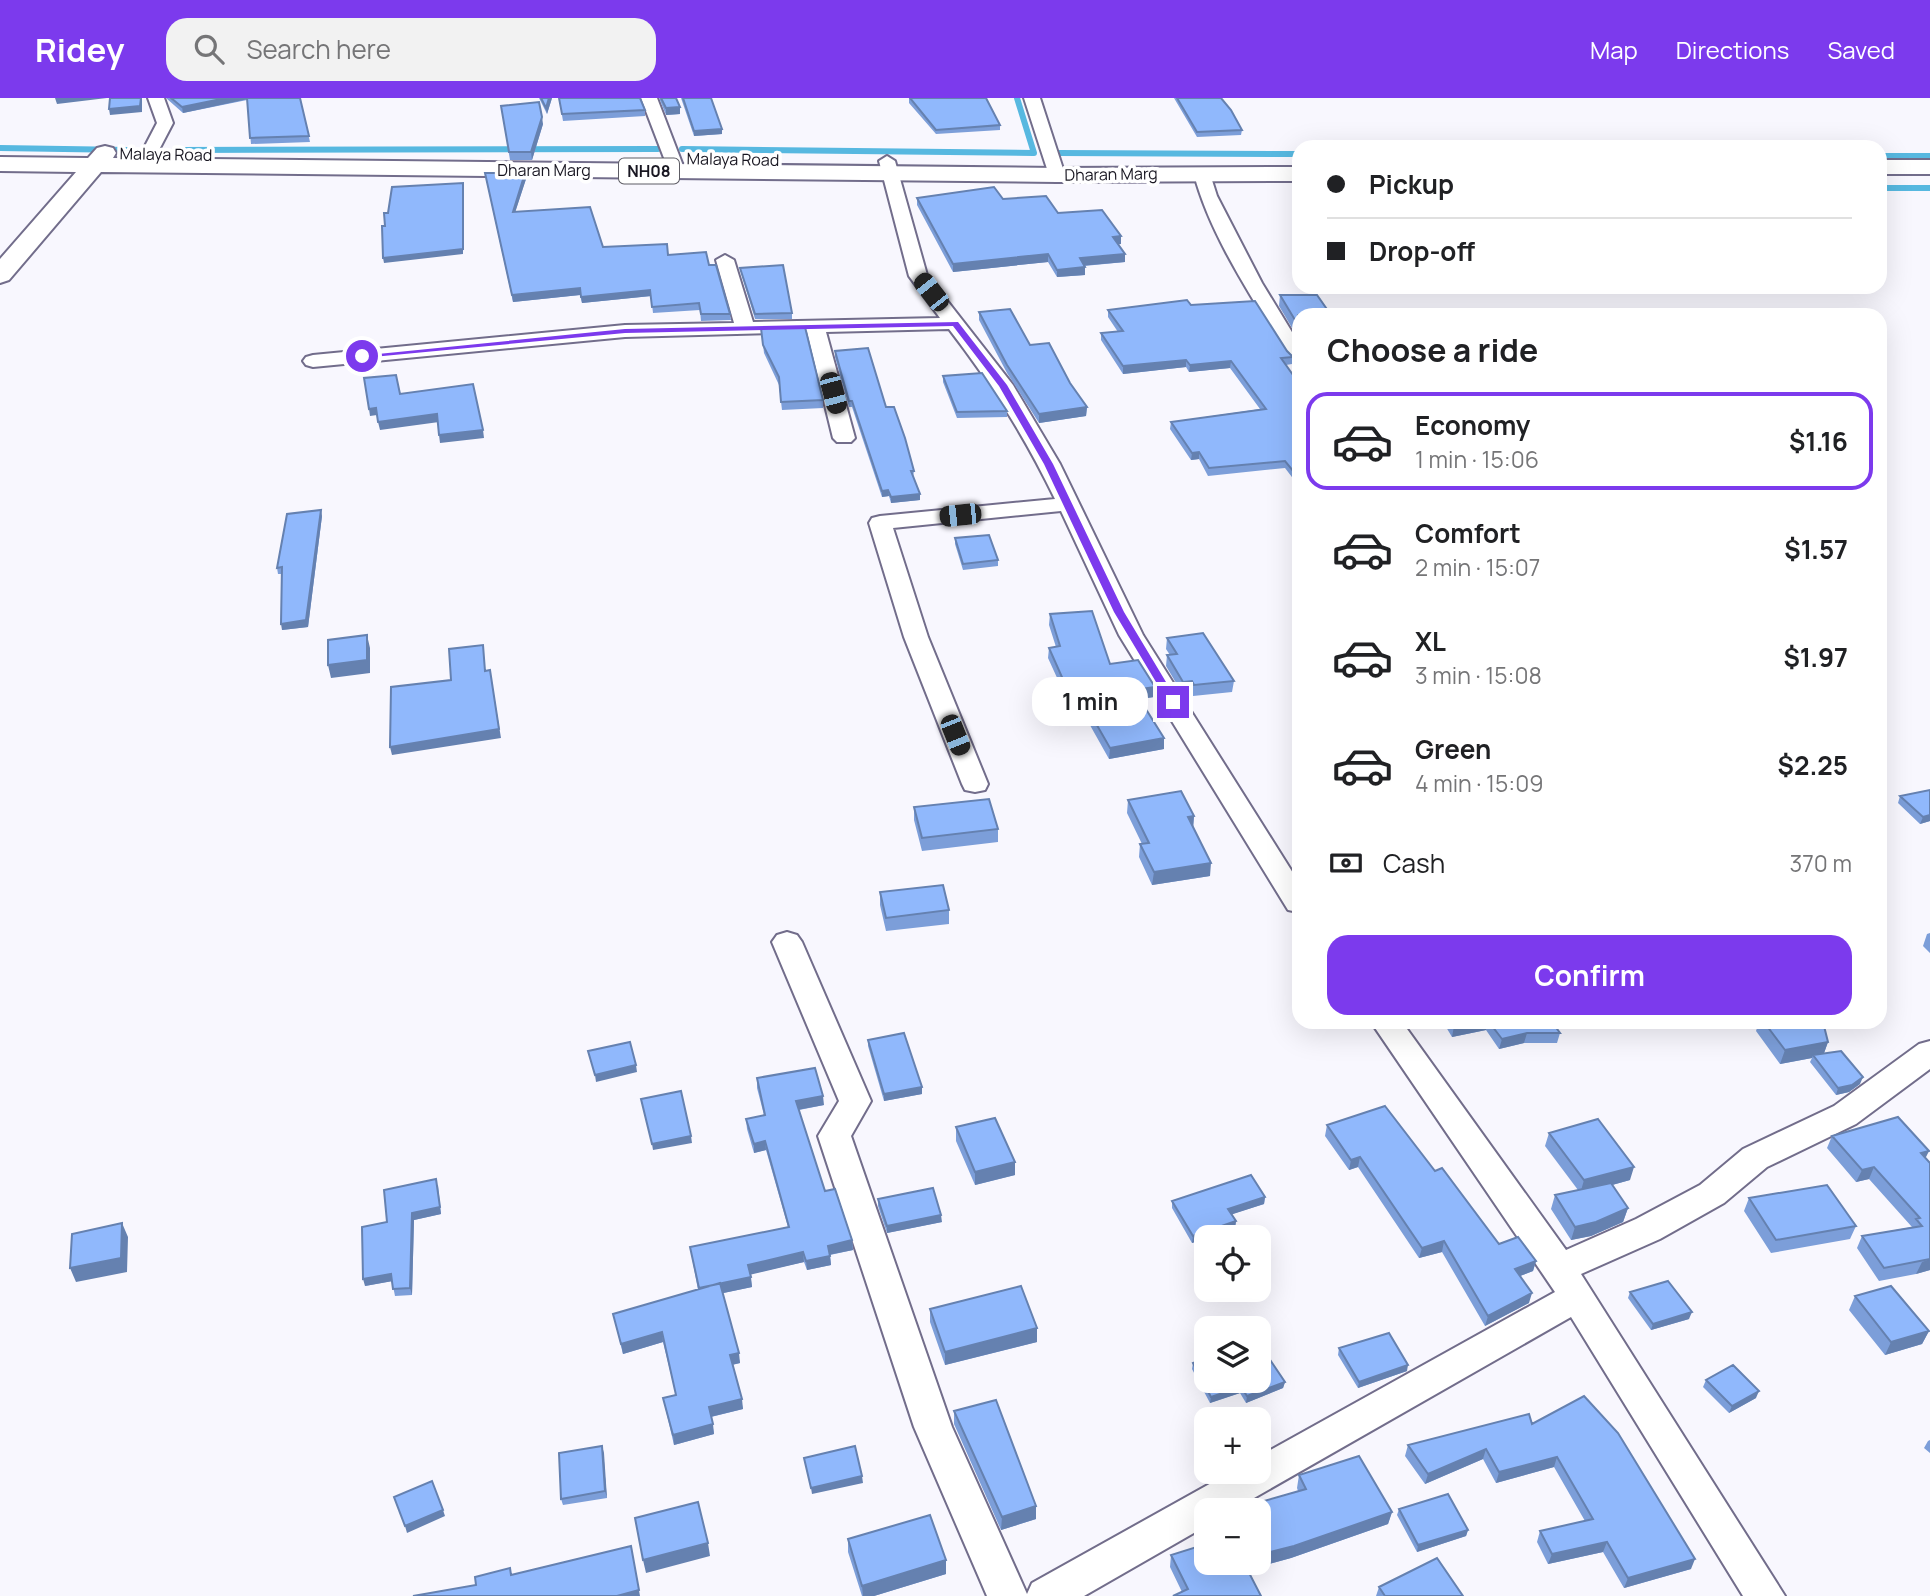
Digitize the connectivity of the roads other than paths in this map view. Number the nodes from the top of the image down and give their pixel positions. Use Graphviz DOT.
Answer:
graph roads {
  1 [pos="156,98"];
  2 [pos="649,98"];
  3 [pos="1032,98"];
  4 [pos="0,152"];
  5 [pos="101,160"];
  6 [pos="146,160"];
  7 [pos="1292,162"];
  8 [pos="0,164"];
  9 [pos="676,165"];
  10 [pos="887,167"];
  11 [pos="1887,167"];
  12 [pos="1930,167"];
  13 [pos="1056,168"];
  14 [pos="1202,173"];
  15 [pos="1292,174"];
  16 [pos="1887,179"];
  17 [pos="1930,180"];
  18 [pos="725,260"];
  19 [pos="0,275"];
  20 [pos="956,323"];
  21 [pos="816,327"];
  22 [pos="745,328"];
  23 [pos="1292,347"];
  24 [pos="313,361"];
  25 [pos="844,438"];
  26 [pos="1068,504"];
  27 [pos="975,784"];
  28 [pos="1292,893"];
  29 [pos="786,942"];
  30 [pos="1391,1029"];
  31 [pos="1930,1052"];
  32 [pos="1567,1282"];
  33 [pos="1007,1596"];
  34 [pos="1046,1596"];
  35 [pos="1765,1596"];
  1 -- 6 [label="street"];
  2 -- 9 [label="street"];
  3 -- 13 [label="street"];
  4 -- 5 [label="main road, Malaya Road / NH08"];
  5 -- 6 [label="main road, Dharan Marg / NH08"];
  5 -- 8 [label="main road, Dharan Marg / NH08"];
  5 -- 19 [label="main road"];
  6 -- 9 [label="main road, Dharan Marg / NH08"];
  7 -- 13 [label="main road, NH08"];
  9 -- 10 [label="main road, Dharan Marg / NH08"];
  10 -- 13 [label="main road, Dharan Marg / NH08"];
  10 -- 20 [label="street"];
  11 -- 12 [label="main road"];
  13 -- 14 [label="main road, Dharan Marg / NH08"];
  14 -- 15 [label="main road, Dharan Marg / NH08"];
  14 -- 23 [label="street"];
  16 -- 17 [label="main road"];
  18 -- 22 [label="street"];
  20 -- 21 [label="street"];
  20 -- 26 [label="street"];
  21 -- 22 [label="street"];
  21 -- 25 [label="street"];
  22 -- 24 [label="street"];
  26 -- 27 [label="street"];
  26 -- 28 [label="street"];
  29 -- 33 [label="street"];
  30 -- 32 [label="street"];
  31 -- 32 [label="street"];
  32 -- 34 [label="street"];
  32 -- 35 [label="street"];
}
